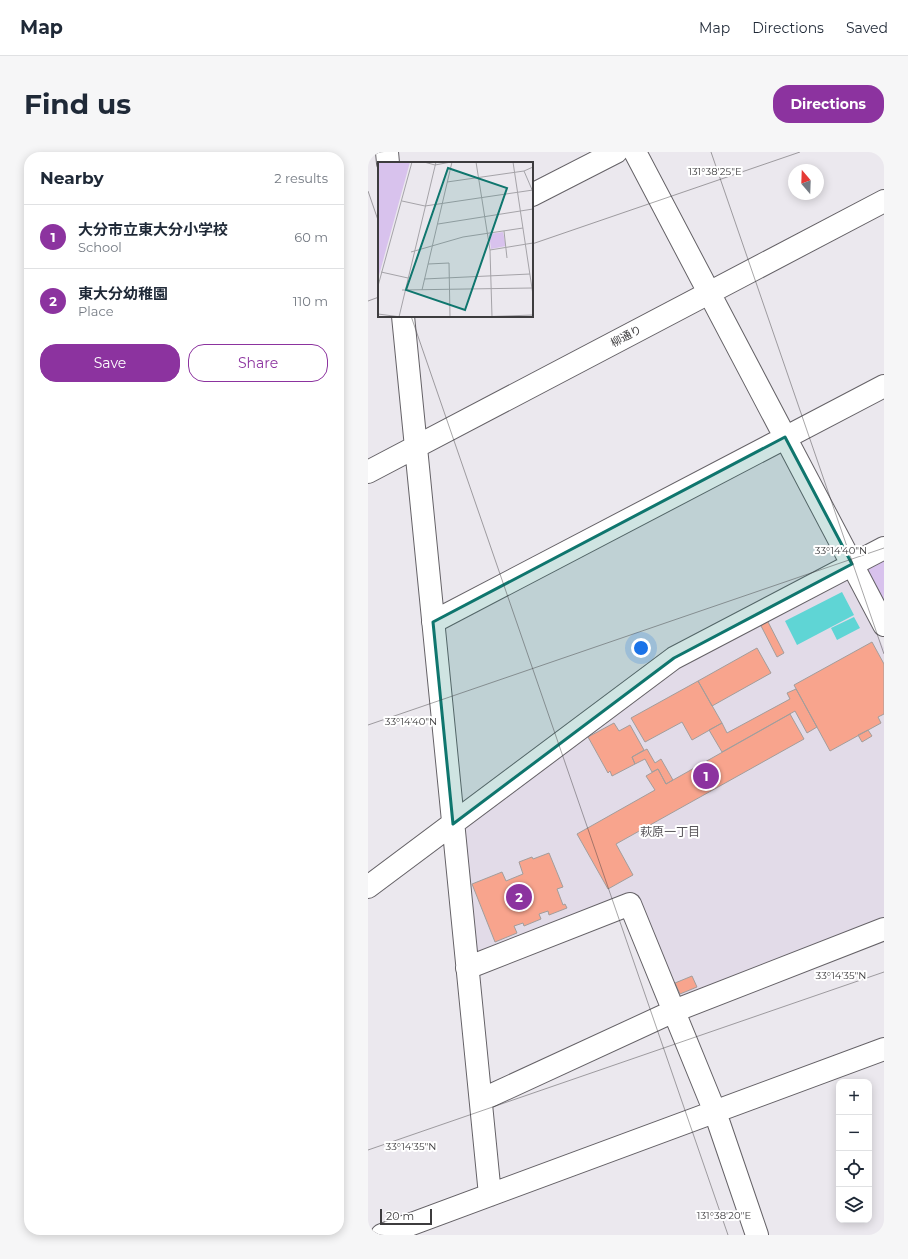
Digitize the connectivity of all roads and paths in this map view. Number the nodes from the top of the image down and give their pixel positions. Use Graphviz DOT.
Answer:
graph roads {
  1 [pos="387,152"];
  2 [pos="616,152"];
  3 [pos="635,152"];
  4 [pos="388,162"];
  5 [pos="533,194"];
  6 [pos="884,201"];
  7 [pos="709,293"];
  8 [pos="403,317"];
  9 [pos="884,386"];
  10 [pos="785,438"];
  11 [pos="416,447"];
  12 [pos="368,472"];
  13 [pos="884,548"];
  14 [pos="852,564"];
  15 [pos="433,622"];
  16 [pos="884,625"];
  17 [pos="453,824"];
  18 [pos="368,887"];
  19 [pos="884,929"];
  20 [pos="468,968"];
  21 [pos="674,1011"];
  22 [pos="884,1049"];
  23 [pos="481,1100"];
  24 [pos="715,1112"];
  25 [pos="490,1195"];
  26 [pos="382,1235"];
  27 [pos="756,1235"];
  1 -- 4 [label="street"];
  2 -- 5 [label="street"];
  3 -- 7 [label="street"];
  6 -- 7 [label="street, 柳通り"];
  7 -- 10 [label="street"];
  7 -- 11 [label="street, 柳通り"];
  8 -- 11 [label="street"];
  9 -- 10 [label="street"];
  10 -- 14 [label="street"];
  10 -- 15 [label="street"];
  11 -- 12 [label="street, 柳通り"];
  11 -- 15 [label="street"];
  13 -- 14 [label="street"];
  14 -- 16 [label="street"];
  14 -- 17 [label="street"];
  15 -- 17 [label="street"];
  17 -- 18 [label="street"];
  17 -- 20 [label="street"];
  19 -- 21 [label="street"];
  20 -- 21 [label="street"];
  20 -- 23 [label="street"];
  21 -- 23 [label="street"];
  21 -- 24 [label="street"];
  22 -- 24 [label="street"];
  23 -- 25 [label="street"];
  24 -- 25 [label="street"];
  24 -- 27 [label="street"];
  25 -- 26 [label="street"];
}
